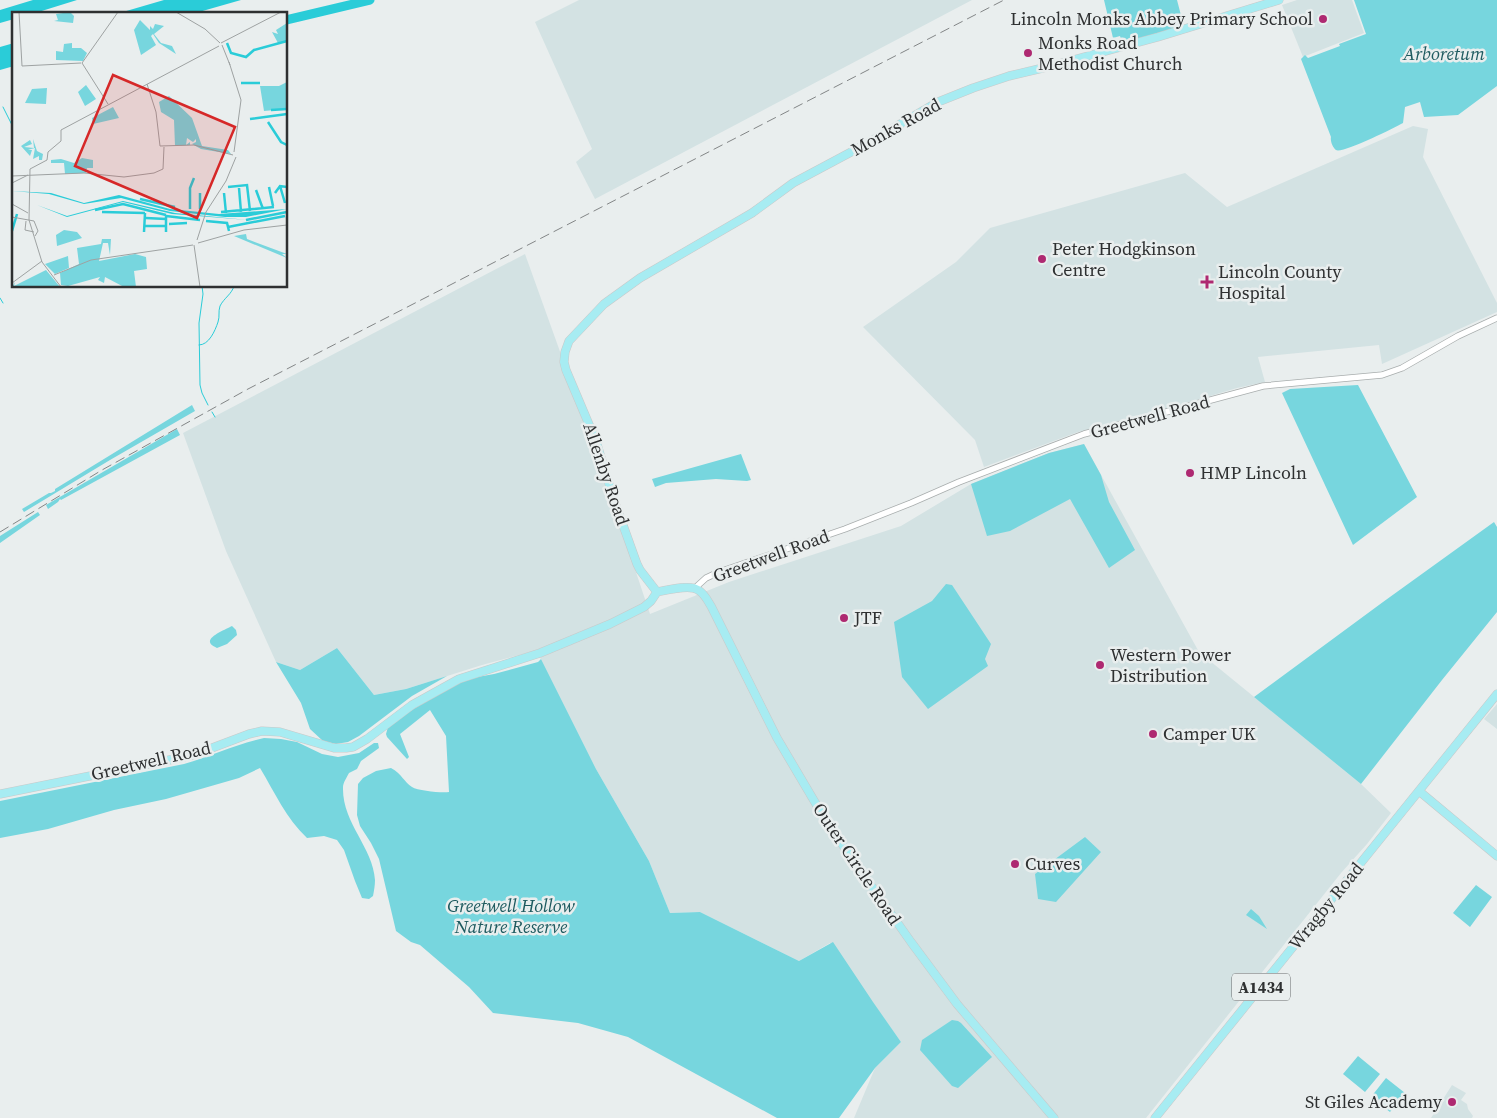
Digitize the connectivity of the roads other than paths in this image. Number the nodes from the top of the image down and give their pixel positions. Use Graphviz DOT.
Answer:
graph roads {
  1 [pos="1276,1"];
  2 [pos="1497,318"];
  3 [pos="565,352"];
  4 [pos="695,588"];
  5 [pos="657,592"];
  6 [pos="1497,694"];
  7 [pos="1419,791"];
  8 [pos="0,794"];
  9 [pos="1497,856"];
  10 [pos="1054,1118"];
  11 [pos="1155,1118"];
  1 -- 3 [label="main road, Monks Road"];
  2 -- 4 [label="street, Greetwell Road"];
  3 -- 5 [label="main road, Allenby Road"];
  4 -- 5 [label="main road, Greetwell Road"];
  4 -- 10 [label="main road, Outer Circle Road"];
  5 -- 8 [label="main road, Greetwell Road"];
  6 -- 7 [label="main road, Wragby Road / A1434"];
  7 -- 9 [label="main road"];
  7 -- 11 [label="main road, Wragby Road / A1434"];
}
